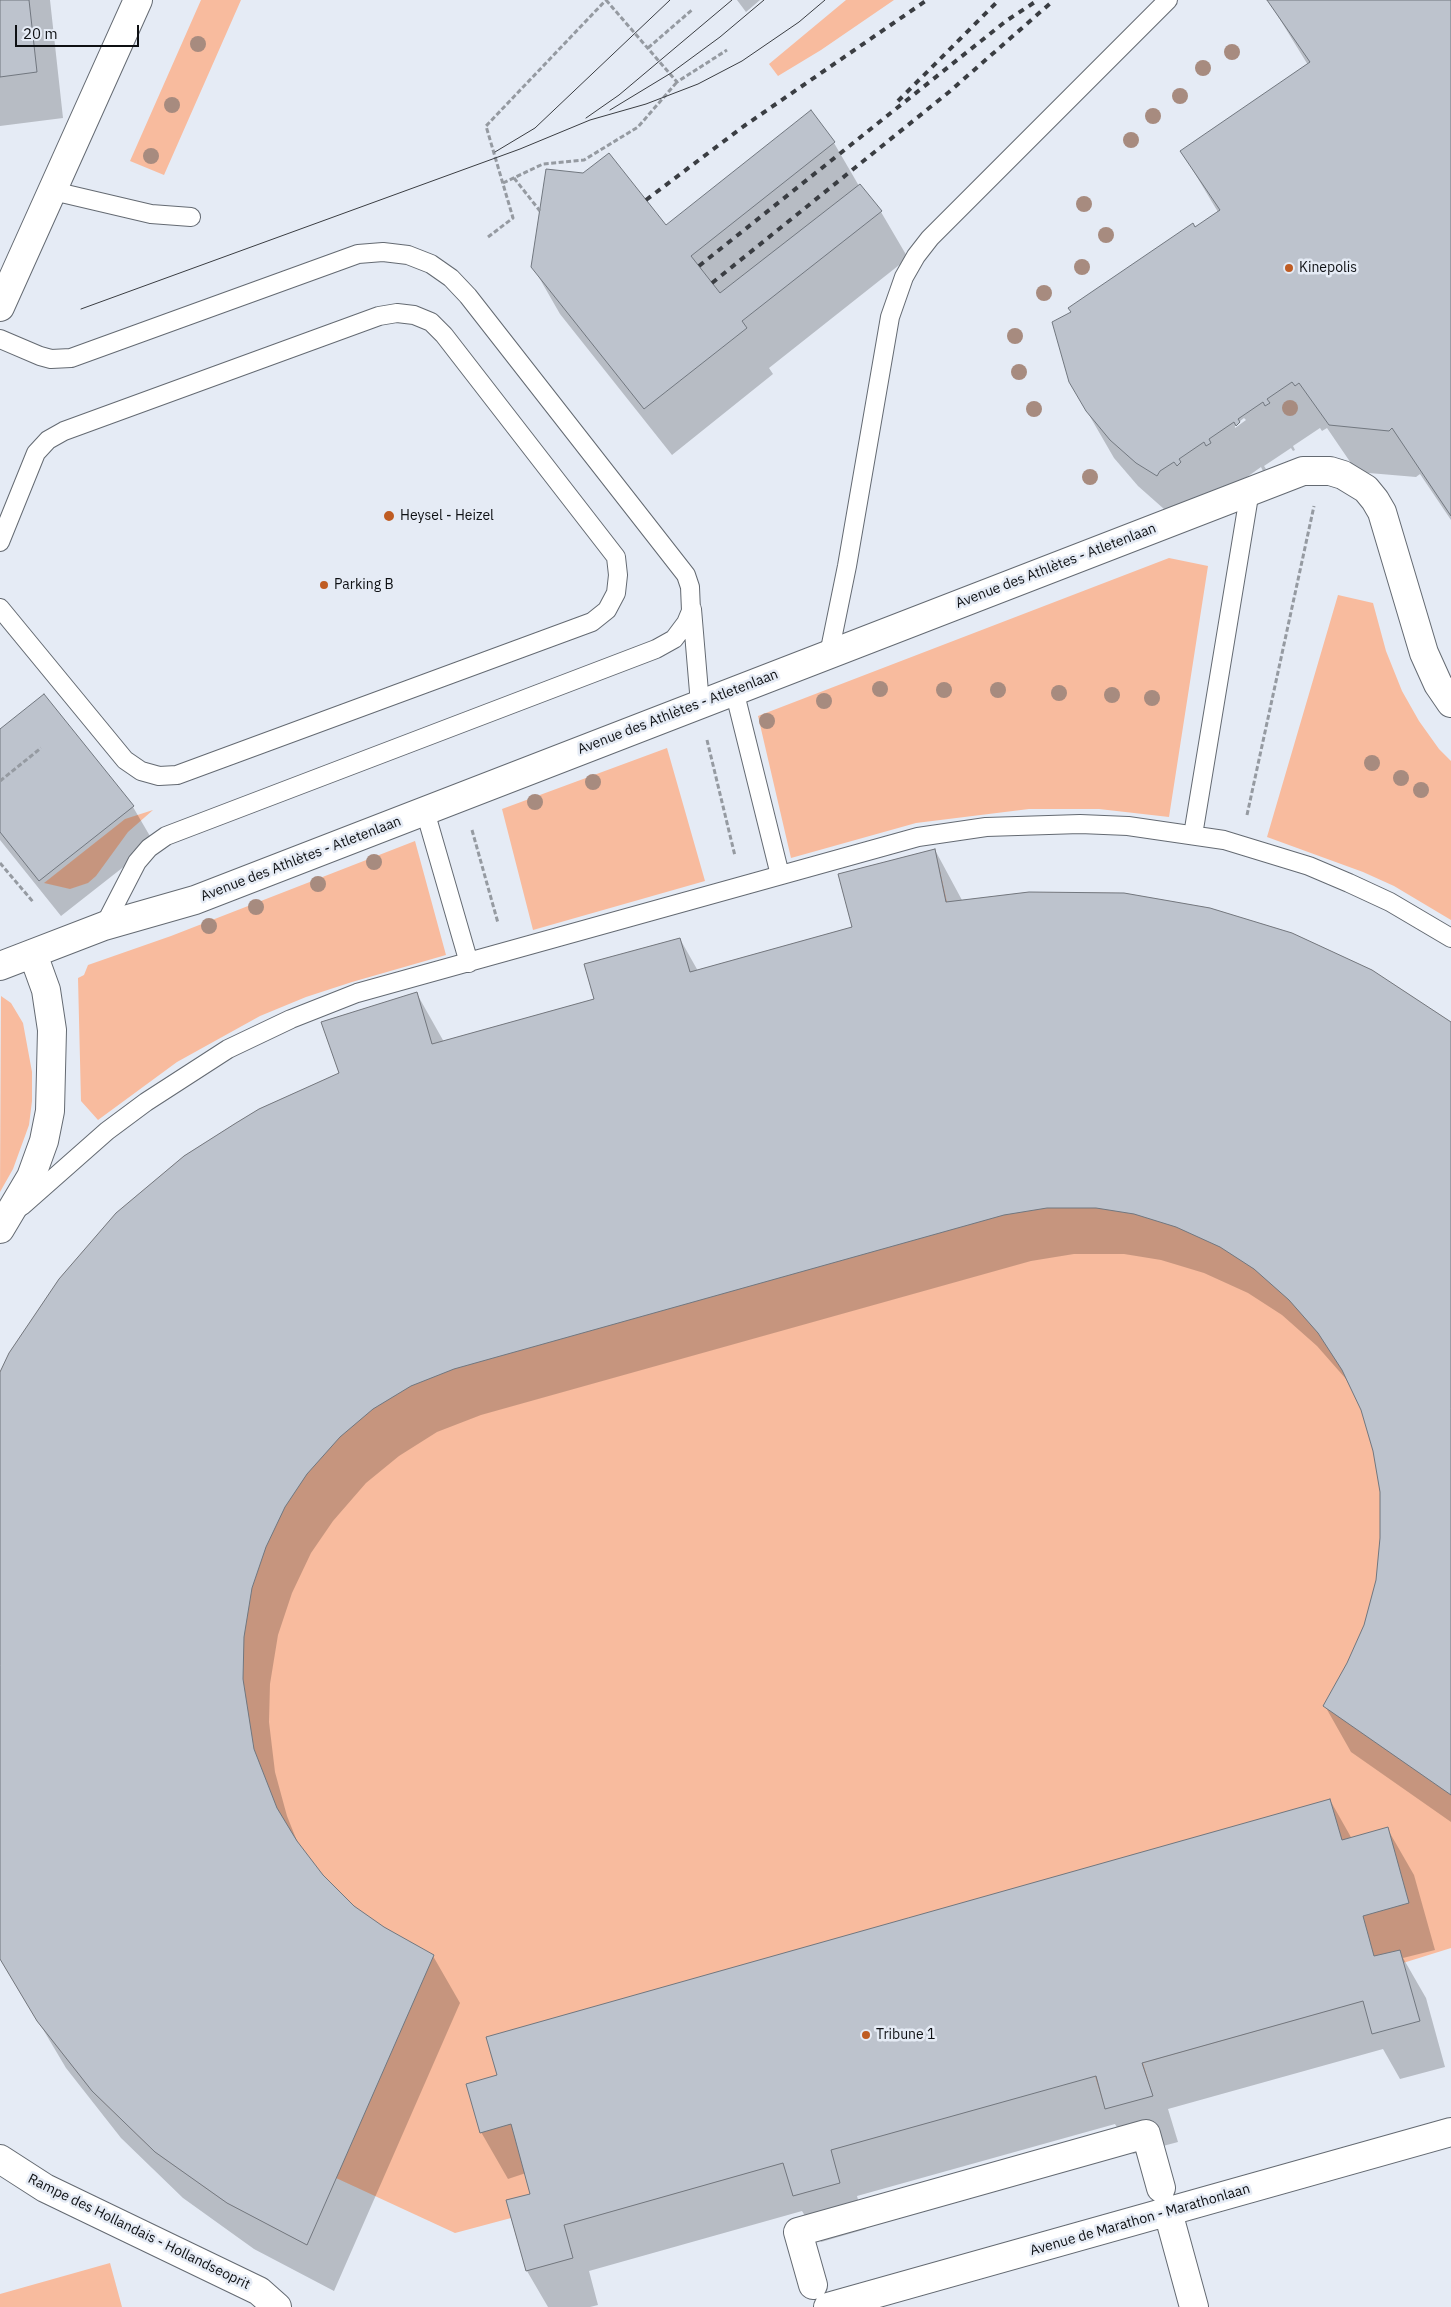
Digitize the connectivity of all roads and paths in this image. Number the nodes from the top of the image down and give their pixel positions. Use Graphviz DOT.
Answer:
graph roads {
  1 [pos="138,0"];
  2 [pos="606,0"];
  3 [pos="1168,0"];
  4 [pos="693,9"];
  5 [pos="648,48"];
  6 [pos="727,50"];
  7 [pos="677,82"];
  8 [pos="514,178"];
  9 [pos="502,183"];
  10 [pos="52,190"];
  11 [pos="540,211"];
  12 [pos="191,217"];
  13 [pos="488,237"];
  14 [pos="0,307"];
  15 [pos="0,339"];
  16 [pos="1250,490"];
  17 [pos="1315,503"];
  18 [pos="0,542"];
  19 [pos="691,599"];
  20 [pos="0,608"];
  21 [pos="829,654"];
  22 [pos="734,690"];
  23 [pos="1451,703"];
  24 [pos="700,704"];
  25 [pos="706,737"];
  26 [pos="41,748"];
  27 [pos="0,781"];
  28 [pos="425,811"];
  29 [pos="470,826"];
  30 [pos="1193,835"];
  31 [pos="1240,845"];
  32 [pos="0,863"];
  33 [pos="780,875"];
  34 [pos="742,886"];
  35 [pos="34,903"];
  36 [pos="104,926"];
  37 [pos="1451,938"];
  38 [pos="507,952"];
  39 [pos="33,954"];
  40 [pos="469,963"];
  41 [pos="0,966"];
  42 [pos="2,1225"];
  43 [pos="1451,2132"];
  44 [pos="0,2159"];
  45 [pos="1164,2200"];
  46 [pos="813,2285"];
  47 [pos="277,2307"];
  48 [pos="828,2307"];
  49 [pos="1194,2307"];
  1 -- 10 [label="street"];
  2 -- 5 [label="path"];
  2 -- 9 [label="path"];
  3 -- 21 [label="lane"];
  4 -- 5 [label="path"];
  5 -- 7 [label="path"];
  6 -- 7 [label="path"];
  7 -- 8 [label="path"];
  8 -- 9 [label="path"];
  8 -- 11 [label="path"];
  9 -- 13 [label="path"];
  10 -- 12 [label="lane"];
  10 -- 14 [label="street"];
  15 -- 19 [label="lane"];
  16 -- 21 [label="street, Avenue des Athlètes - Atletenlaan"];
  16 -- 23 [label="street, Avenue des Athlètes - Atletenlaan"];
  16 -- 30 [label="lane"];
  17 -- 31 [label="path"];
  18 -- 20 [label="lane"];
  19 -- 24 [label="lane"];
  19 -- 36 [label="lane"];
  21 -- 22 [label="street, Avenue des Athlètes - Atletenlaan"];
  22 -- 24 [label="street, Avenue des Athlètes - Atletenlaan"];
  22 -- 33 [label="lane"];
  24 -- 28 [label="street, Avenue des Athlètes - Atletenlaan"];
  25 -- 34 [label="path"];
  26 -- 27 [label="path"];
  28 -- 36 [label="street, Avenue des Athlètes - Atletenlaan"];
  28 -- 40 [label="lane"];
  29 -- 38 [label="path"];
  30 -- 31 [label="lane"];
  30 -- 33 [label="lane"];
  31 -- 37 [label="lane"];
  32 -- 35 [label="path"];
  33 -- 34 [label="lane"];
  34 -- 38 [label="lane"];
  36 -- 39 [label="street, Avenue des Athlètes - Atletenlaan"];
  38 -- 40 [label="lane"];
  39 -- 41 [label="street, Avenue des Athlètes - Atletenlaan"];
  39 -- 42 [label="street"];
  40 -- 42 [label="lane"];
  43 -- 45 [label="street, Avenue de Marathon - Marathonlaan"];
  44 -- 47 [label="street, Rampe des Hollandais - Hollandseoprit"];
  45 -- 46 [label="street"];
  45 -- 48 [label="street, Avenue de Marathon - Marathonlaan"];
  45 -- 49 [label="street"];
}
